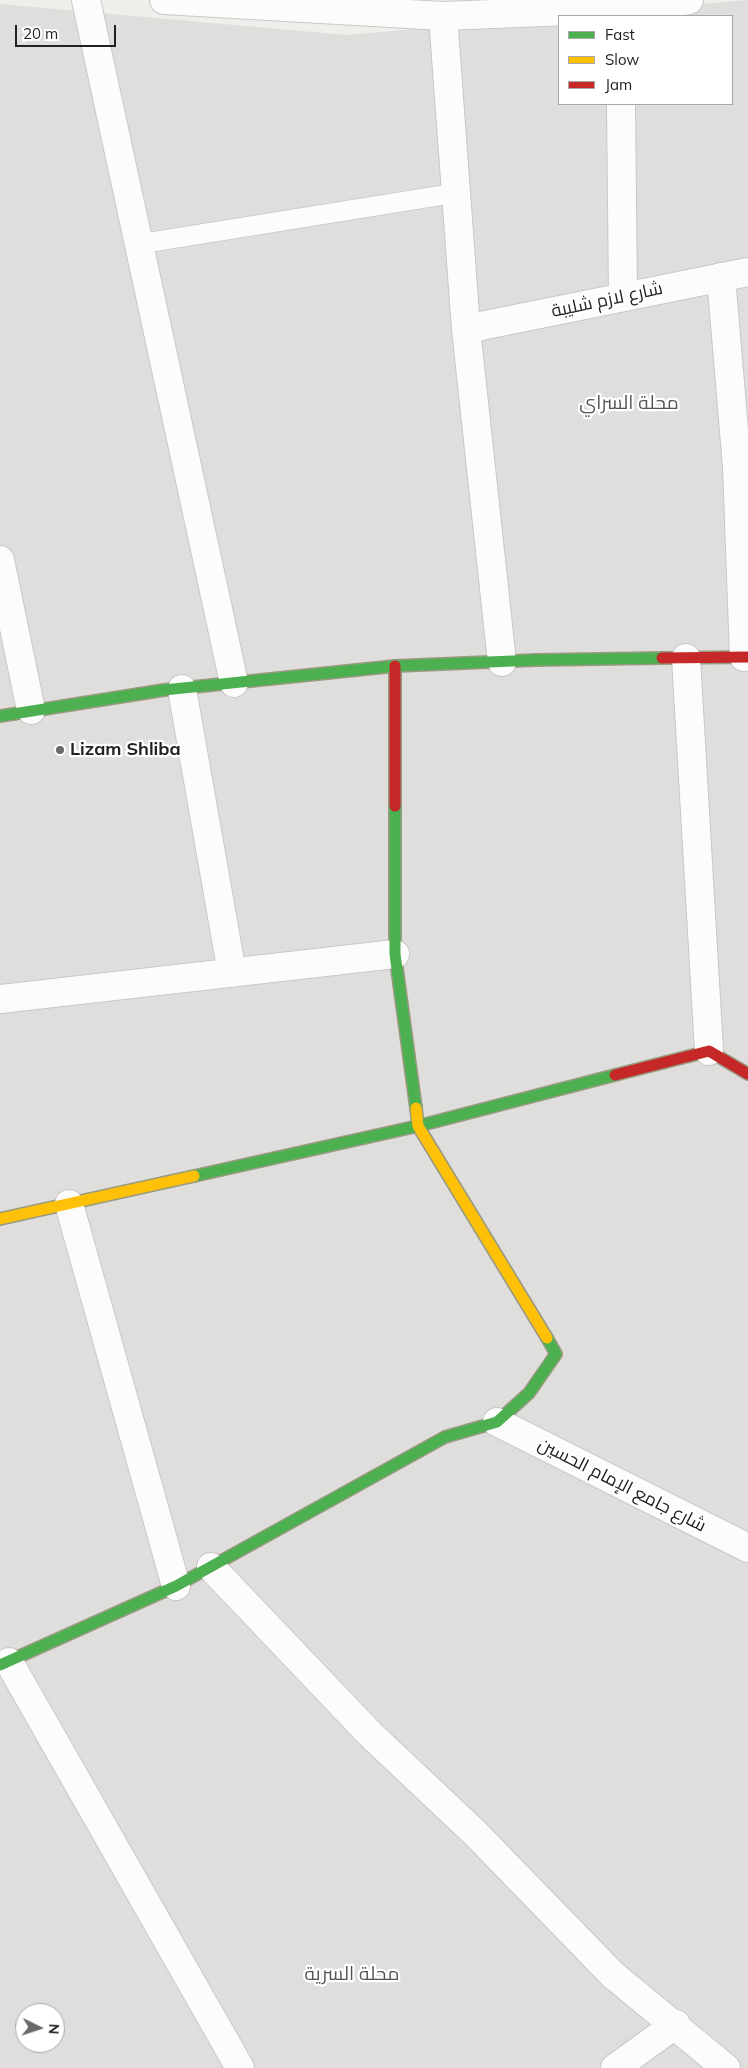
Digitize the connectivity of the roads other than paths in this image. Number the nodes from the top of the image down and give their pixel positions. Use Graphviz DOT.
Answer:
graph roads {
  1 [pos="86,0"];
  2 [pos="164,0"];
  3 [pos="689,0"];
  4 [pos="398,7"];
  5 [pos="618,13"];
  6 [pos="442,16"];
  7 [pos="621,105"];
  8 [pos="456,193"];
  9 [pos="139,244"];
  10 [pos="748,272"];
  11 [pos="721,277"];
  12 [pos="623,297"];
  13 [pos="466,329"];
  14 [pos="0,560"];
  15 [pos="746,657"];
  16 [pos="686,658"];
  17 [pos="502,662"];
  18 [pos="395,666"];
  19 [pos="234,683"];
  20 [pos="182,689"];
  21 [pos="31,710"];
  22 [pos="0,716"];
  23 [pos="395,954"];
  24 [pos="232,973"];
  25 [pos="0,999"];
  26 [pos="709,1051"];
  27 [pos="748,1074"];
  28 [pos="418,1126"];
  29 [pos="69,1204"];
  30 [pos="0,1219"];
  31 [pos="497,1422"];
  32 [pos="748,1548"];
  33 [pos="211,1568"];
  34 [pos="176,1586"];
  35 [pos="4,1664"];
  36 [pos="676,2024"];
  37 [pos="240,2068"];
  38 [pos="615,2068"];
  39 [pos="726,2068"];
  1 -- 9 [label="street"];
  2 -- 4 [label="street"];
  3 -- 5 [label="street"];
  4 -- 6 [label="street"];
  5 -- 6 [label="street"];
  6 -- 8 [label="street"];
  7 -- 12 [label="street"];
  8 -- 9 [label="lane"];
  8 -- 13 [label="street"];
  9 -- 19 [label="street"];
  10 -- 11 [label="street, شارع لازم شليبة"];
  11 -- 12 [label="street, شارع لازم شليبة"];
  11 -- 15 [label="street"];
  12 -- 13 [label="street, شارع لازم شليبة"];
  13 -- 17 [label="street"];
  14 -- 21 [label="street"];
  15 -- 16 [label="street"];
  16 -- 17 [label="street"];
  16 -- 26 [label="street"];
  17 -- 18 [label="street"];
  18 -- 19 [label="street"];
  18 -- 23 [label="street"];
  19 -- 20 [label="street"];
  20 -- 21 [label="street"];
  20 -- 24 [label="street"];
  21 -- 22 [label="street"];
  23 -- 24 [label="street"];
  23 -- 28 [label="street"];
  24 -- 25 [label="street"];
  26 -- 27 [label="street"];
  26 -- 28 [label="street"];
  28 -- 29 [label="street"];
  28 -- 31 [label="street"];
  29 -- 30 [label="street"];
  29 -- 34 [label="street"];
  31 -- 32 [label="street, شارع جامع الإمام الحسين"];
  31 -- 33 [label="street"];
  33 -- 34 [label="street"];
  33 -- 36 [label="street"];
  34 -- 35 [label="street"];
  35 -- 37 [label="street"];
  36 -- 38 [label="street"];
  36 -- 39 [label="street"];
}
